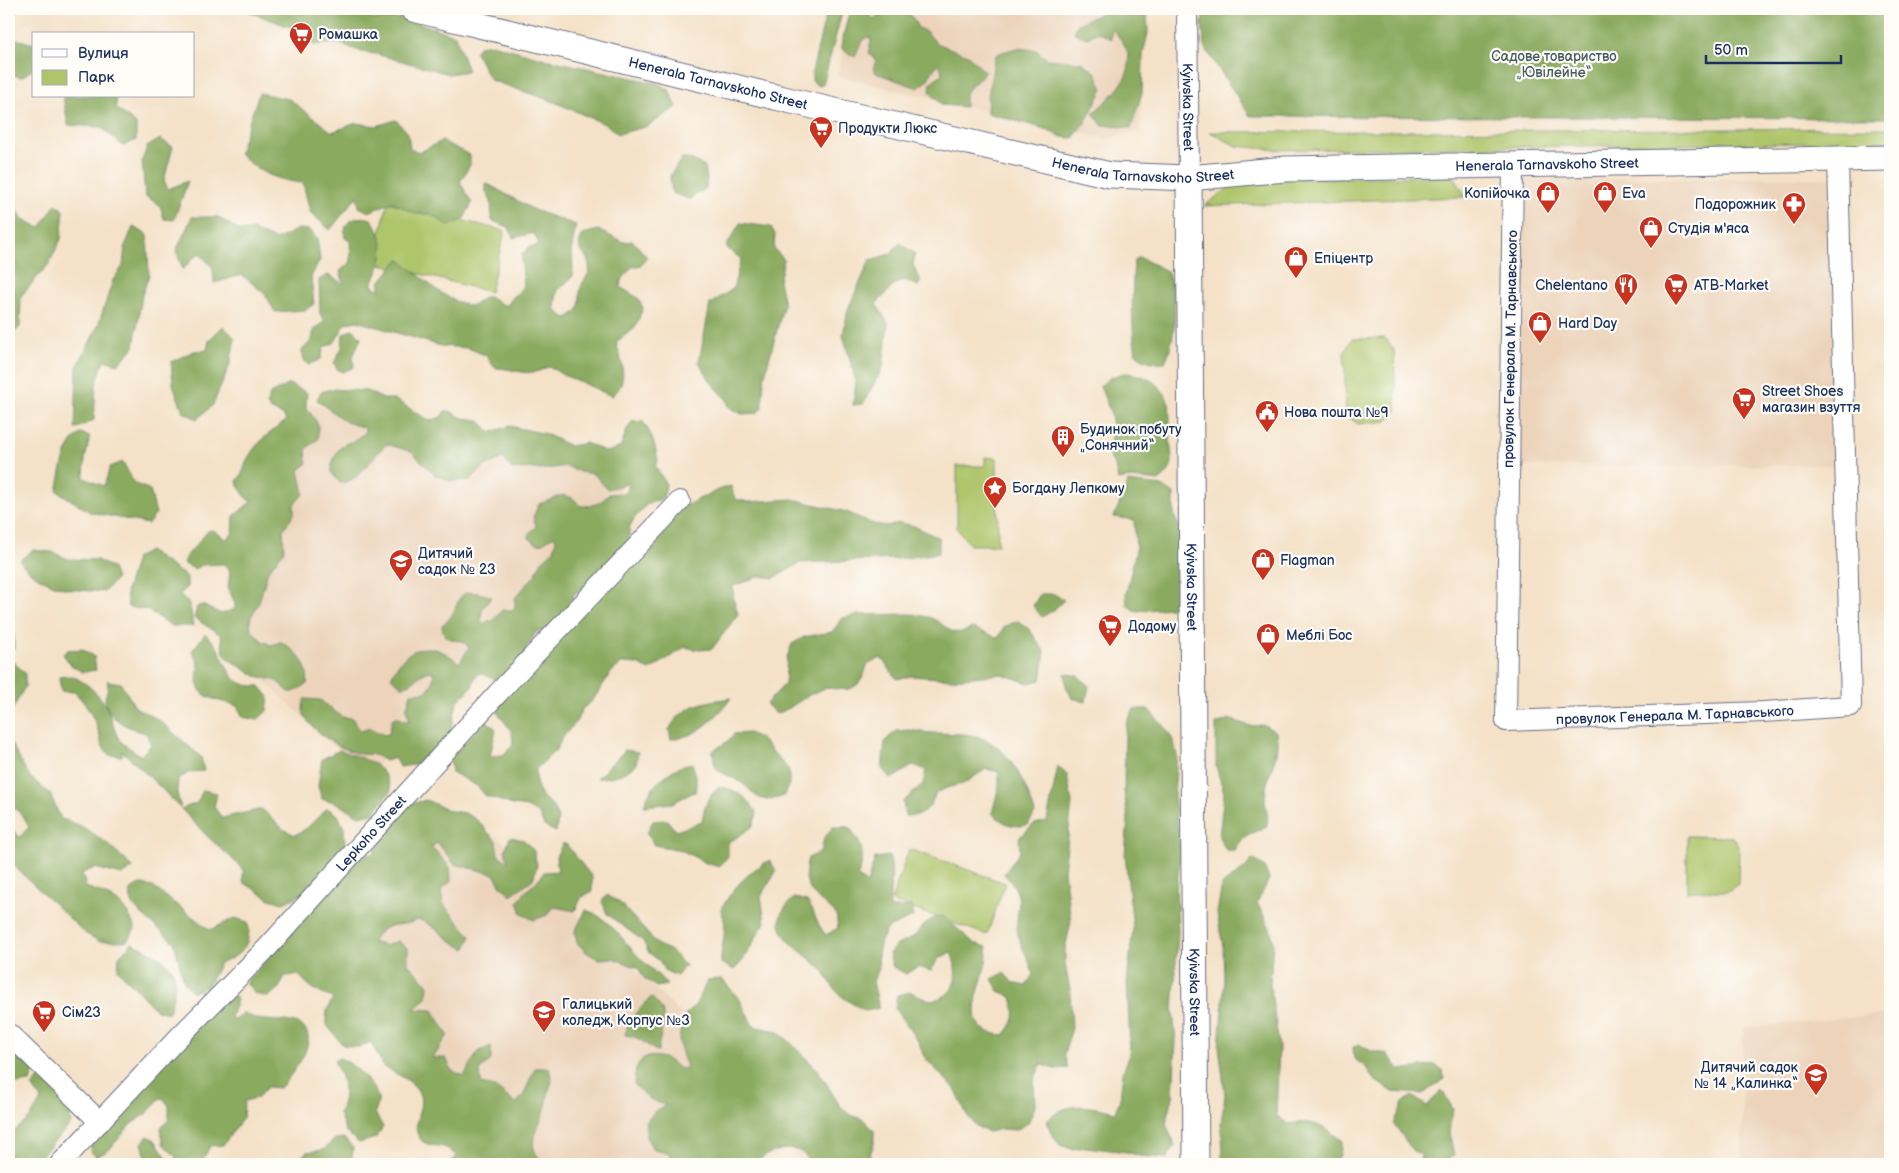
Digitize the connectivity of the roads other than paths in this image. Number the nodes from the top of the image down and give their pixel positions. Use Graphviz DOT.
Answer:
graph roads {
  1 [pos="413,9"];
  2 [pos="1186,9"];
  3 [pos="1890,158"];
  4 [pos="1838,159"];
  5 [pos="1513,165"];
  6 [pos="1189,178"];
  7 [pos="680,502"];
  8 [pos="9,1034"];
  9 [pos="100,1122"];
  10 [pos="60,1164"];
  11 [pos="1196,1164"];
  1 -- 6 [label="main road, Henerala Tarnavskoho Street"];
  2 -- 6 [label="street, Kyivska Street"];
  3 -- 4 [label="main road, Henerala Tarnavskoho Street"];
  4 -- 5 [label="main road, Henerala Tarnavskoho Street"];
  4 -- 5 [label="street, провулок Генерала М. Тарнавського"];
  5 -- 6 [label="main road, Henerala Tarnavskoho Street"];
  6 -- 11 [label="main road, Kyivska Street"];
  7 -- 9 [label="street, Lepkoho Street"];
  8 -- 9 [label="street"];
  9 -- 10 [label="street, Lepkoho Street"];
}
